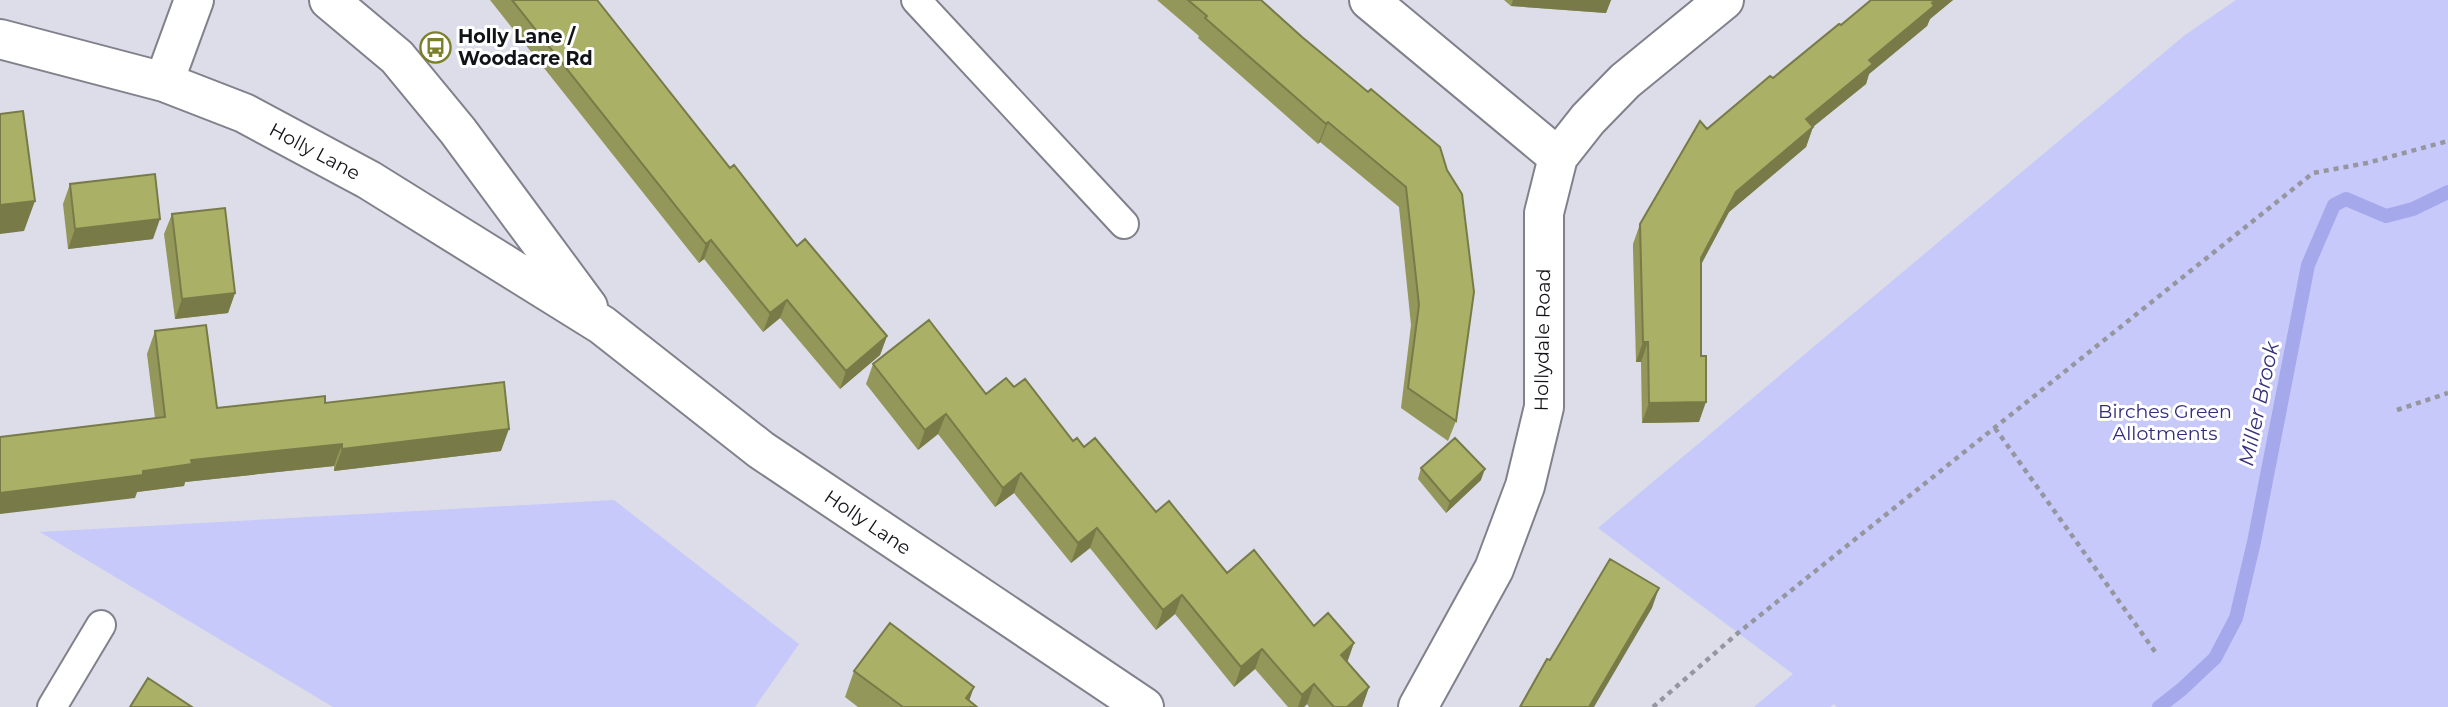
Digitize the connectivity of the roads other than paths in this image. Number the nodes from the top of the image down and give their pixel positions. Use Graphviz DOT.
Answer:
graph roads {
  1 [pos="194,0"];
  2 [pos="329,0"];
  3 [pos="916,0"];
  4 [pos="1368,0"];
  5 [pos="1724,0"];
  6 [pos="0,38"];
  7 [pos="164,82"];
  8 [pos="1558,157"];
  9 [pos="1124,224"];
  10 [pos="602,325"];
  11 [pos="100,625"];
  12 [pos="52,707"];
  13 [pos="1144,707"];
  14 [pos="1418,707"];
  1 -- 7 [label="street"];
  2 -- 10 [label="street, Holly Lane"];
  3 -- 9 [label="lane"];
  4 -- 8 [label="street"];
  5 -- 8 [label="street, Hollydale Road"];
  6 -- 7 [label="street, Holly Lane"];
  7 -- 10 [label="street, Holly Lane"];
  8 -- 14 [label="street, Hollydale Road"];
  10 -- 13 [label="street, Holly Lane"];
  11 -- 12 [label="lane"];
}
